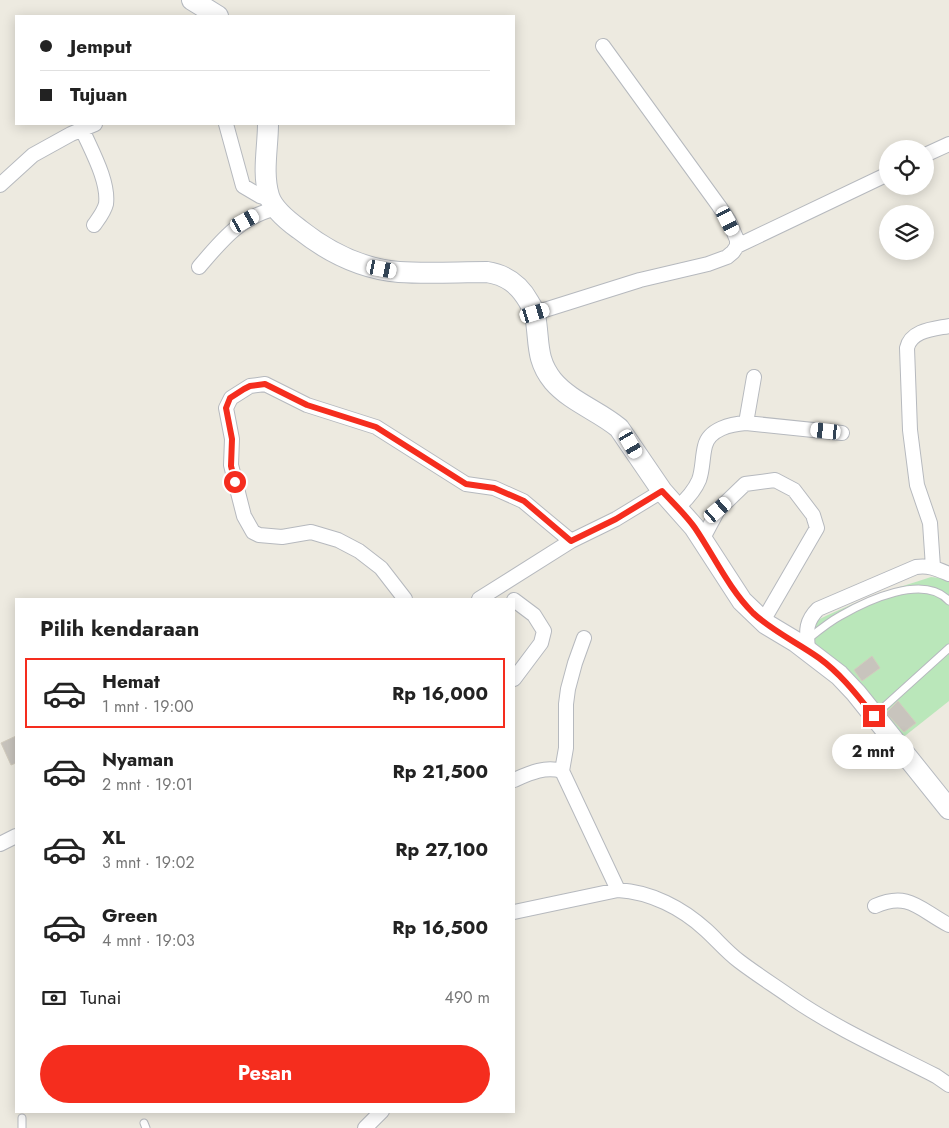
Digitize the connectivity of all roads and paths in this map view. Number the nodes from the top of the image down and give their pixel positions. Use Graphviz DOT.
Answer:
graph roads {
  1 [pos="192,0"];
  2 [pos="216,15"];
  3 [pos="603,46"];
  4 [pos="226,125"];
  5 [pos="268,125"];
  6 [pos="88,126"];
  7 [pos="949,144"];
  8 [pos="934,152"];
  9 [pos="879,178"];
  10 [pos="0,185"];
  11 [pos="273,203"];
  12 [pos="94,225"];
  13 [pos="737,246"];
  14 [pos="199,268"];
  15 [pos="535,313"];
  16 [pos="949,326"];
  17 [pos="754,376"];
  18 [pos="746,423"];
  19 [pos="842,433"];
  20 [pos="662,491"];
  21 [pos="677,508"];
  22 [pos="702,540"];
  23 [pos="571,541"];
  24 [pos="933,567"];
  25 [pos="949,574"];
  26 [pos="497,587"];
  27 [pos="404,598"];
  28 [pos="481,598"];
  29 [pos="512,598"];
  30 [pos="515,601"];
  31 [pos="949,601"];
  32 [pos="763,621"];
  33 [pos="584,638"];
  34 [pos="808,646"];
  35 [pos="949,648"];
  36 [pos="515,678"];
  37 [pos="874,716"];
  38 [pos="562,771"];
  39 [pos="515,780"];
  40 [pos="949,809"];
  41 [pos="15,836"];
  42 [pos="0,844"];
  43 [pos="618,890"];
  44 [pos="875,906"];
  45 [pos="515,912"];
  46 [pos="949,925"];
  47 [pos="949,1085"];
  48 [pos="380,1113"];
  49 [pos="22,1118"];
  50 [pos="22,1128"];
  51 [pos="365,1128"];
  1 -- 2 [label="street"];
  3 -- 13 [label="street"];
  4 -- 11 [label="street"];
  5 -- 11 [label="street"];
  6 -- 10 [label="street"];
  6 -- 12 [label="street"];
  7 -- 8 [label="street"];
  9 -- 13 [label="street"];
  11 -- 14 [label="street"];
  11 -- 15 [label="street"];
  13 -- 15 [label="street"];
  15 -- 20 [label="street"];
  16 -- 24 [label="street"];
  17 -- 18 [label="street"];
  18 -- 19 [label="street"];
  18 -- 21 [label="street"];
  20 -- 21 [label="street"];
  20 -- 23 [label="street"];
  21 -- 22 [label="street"];
  22 -- 32 [label="street"];
  22 -- 32 [label="street"];
  23 -- 26 [label="street"];
  23 -- 27 [label="street"];
  24 -- 25 [label="street"];
  24 -- 34 [label="street"];
  26 -- 28 [label="street"];
  26 -- 29 [label="street"];
  30 -- 36 [label="street"];
  31 -- 34 [label="lane"];
  32 -- 34 [label="street"];
  33 -- 38 [label="street"];
  34 -- 37 [label="street"];
  35 -- 37 [label="lane"];
  37 -- 40 [label="street"];
  38 -- 39 [label="street"];
  38 -- 43 [label="street"];
  41 -- 42 [label="street"];
  43 -- 45 [label="street"];
  43 -- 47 [label="street"];
  44 -- 46 [label="street"];
  48 -- 51 [label="street"];
  49 -- 50 [label="lane"];
}
